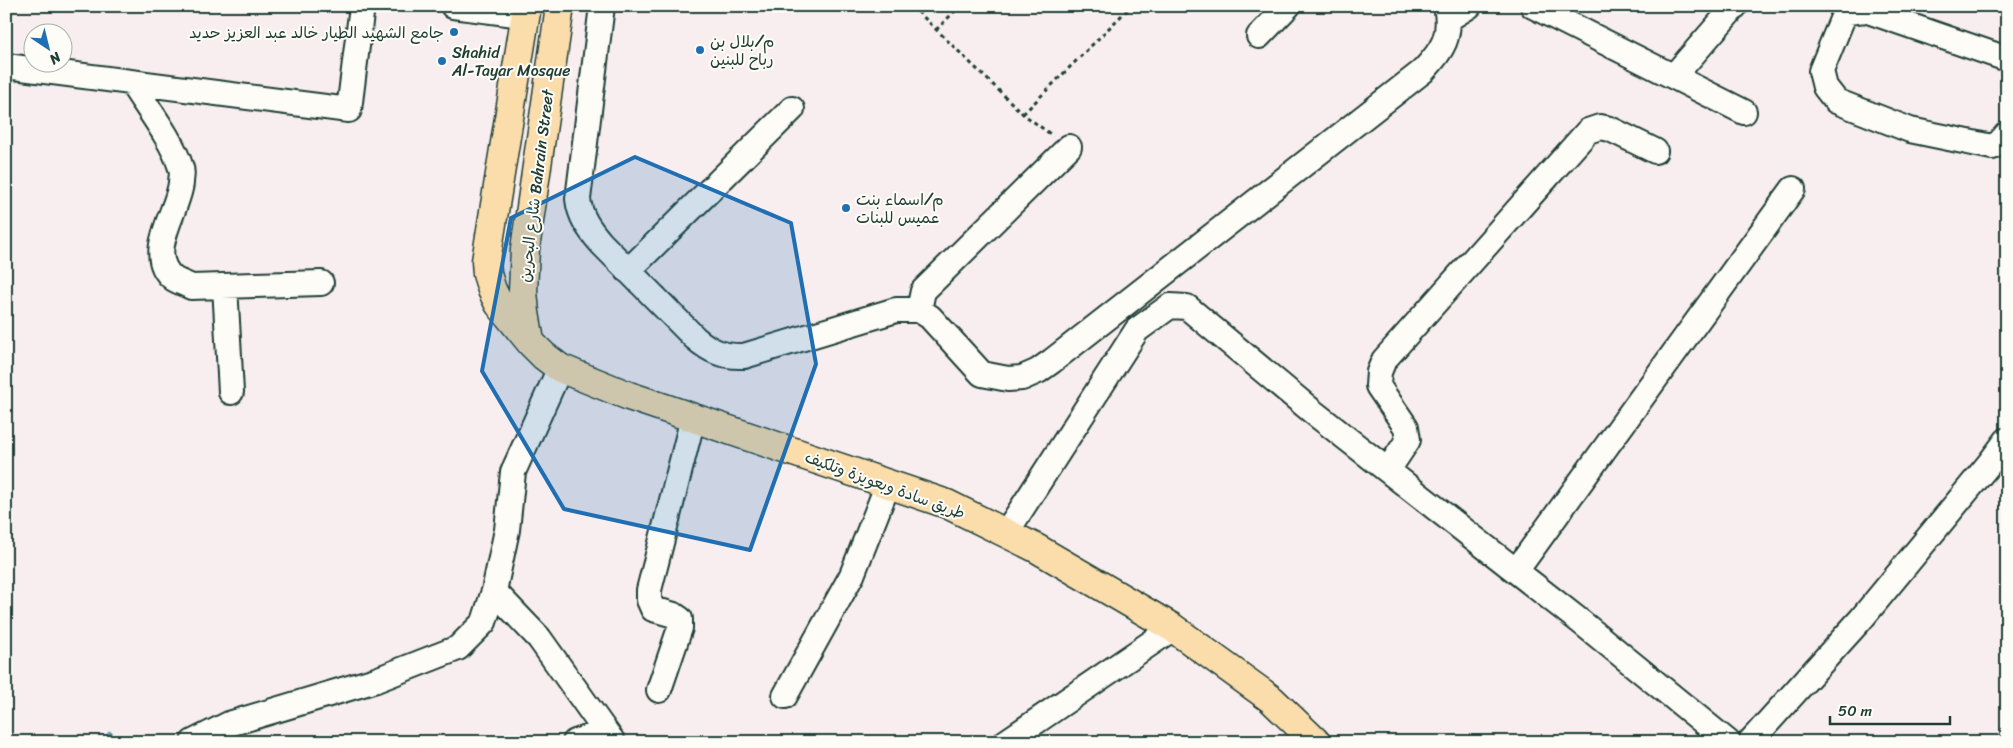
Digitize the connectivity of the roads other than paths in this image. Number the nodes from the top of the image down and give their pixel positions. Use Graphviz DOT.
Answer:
graph roads {
  1 [pos="362,6"];
  2 [pos="453,6"];
  3 [pos="560,6"];
  4 [pos="602,6"];
  5 [pos="1288,6"];
  6 [pos="1469,6"];
  7 [pos="1532,6"];
  8 [pos="1735,6"];
  9 [pos="1865,8"];
  10 [pos="526,12"];
  11 [pos="1447,12"];
  12 [pos="1259,36"];
  13 [pos="2007,59"];
  14 [pos="6,66"];
  15 [pos="1674,76"];
  16 [pos="131,82"];
  17 [pos="792,109"];
  18 [pos="1744,112"];
  19 [pos="2007,134"];
  20 [pos="1069,147"];
  21 [pos="1655,151"];
  22 [pos="1793,189"];
  23 [pos="495,199"];
  24 [pos="532,211"];
  25 [pos="628,271"];
  26 [pos="321,283"];
  27 [pos="225,286"];
  28 [pos="919,310"];
  29 [pos="531,343"];
  30 [pos="560,368"];
  31 [pos="231,392"];
  32 [pos="693,418"];
  33 [pos="2007,440"];
  34 [pos="1998,464"];
  35 [pos="1388,470"];
  36 [pos="888,484"];
  37 [pos="1006,533"];
  38 [pos="1516,571"];
  39 [pos="494,591"];
  40 [pos="1173,628"];
  41 [pos="659,690"];
  42 [pos="786,696"];
  43 [pos="609,737"];
  44 [pos="193,742"];
  45 [pos="575,742"];
  46 [pos="1006,742"];
  47 [pos="1316,742"];
  48 [pos="1728,742"];
  49 [pos="1750,742"];
  1 -- 16 [label="street"];
  2 -- 10 [label="street"];
  3 -- 24 [label="main road, شارع البحرين Bahrain Street"];
  4 -- 25 [label="street"];
  5 -- 12 [label="street"];
  6 -- 11 [label="street"];
  7 -- 15 [label="street"];
  8 -- 15 [label="street"];
  9 -- 13 [label="street"];
  9 -- 19 [label="street"];
  10 -- 23 [label="main road, شارع البحرين Bahrain Street"];
  11 -- 28 [label="street"];
  14 -- 16 [label="street"];
  15 -- 18 [label="street"];
  16 -- 27 [label="street"];
  17 -- 25 [label="street"];
  20 -- 28 [label="street"];
  21 -- 35 [label="street"];
  22 -- 38 [label="street"];
  23 -- 24 [label="main road"];
  23 -- 29 [label="main road, شارع البحرين Bahrain Street"];
  24 -- 29 [label="main road, شارع البحرين Bahrain Street"];
  25 -- 28 [label="street"];
  26 -- 27 [label="street"];
  27 -- 31 [label="street"];
  29 -- 30 [label="main road, طريق سادة وبعويزة وتلكيف"];
  30 -- 32 [label="main road, طريق سادة وبعويزة وتلكيف"];
  30 -- 39 [label="street"];
  32 -- 36 [label="main road, طريق سادة وبعويزة وتلكيف"];
  32 -- 41 [label="street"];
  33 -- 34 [label="street"];
  34 -- 49 [label="street"];
  35 -- 37 [label="street"];
  35 -- 38 [label="street"];
  36 -- 37 [label="main road, طريق سادة وبعويزة وتلكيف"];
  36 -- 42 [label="street"];
  37 -- 40 [label="main road, طريق سادة وبعويزة وتلكيف"];
  38 -- 48 [label="street"];
  39 -- 43 [label="street"];
  39 -- 44 [label="street"];
  40 -- 46 [label="street"];
  40 -- 47 [label="main road, طريق سادة وبعويزة وتلكيف"];
  43 -- 45 [label="street"];
}
